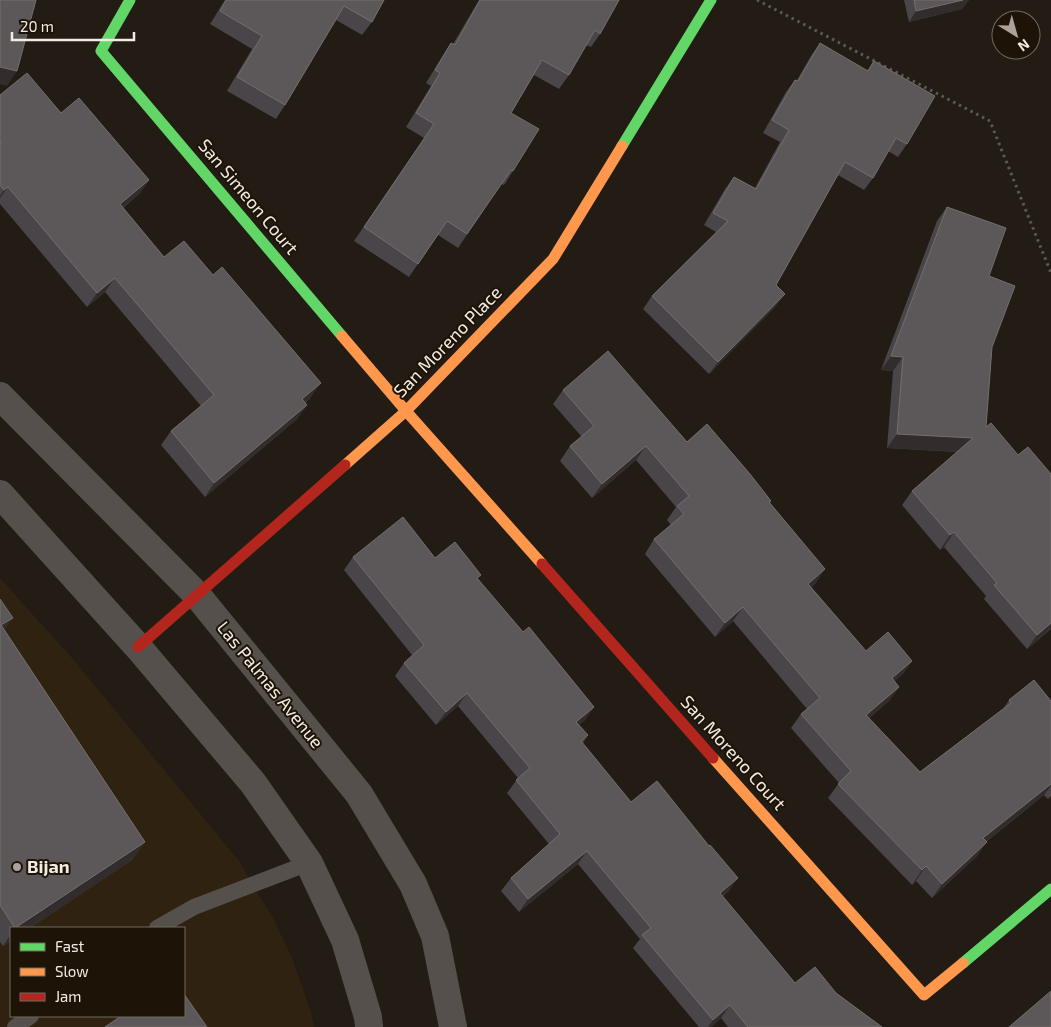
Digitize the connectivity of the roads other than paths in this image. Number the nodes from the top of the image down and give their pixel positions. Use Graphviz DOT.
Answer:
graph roads {
  1 [pos="130,0"];
  2 [pos="712,0"];
  3 [pos="0,396"];
  4 [pos="406,411"];
  5 [pos="0,494"];
  6 [pos="197,596"];
  7 [pos="138,647"];
  8 [pos="309,863"];
  9 [pos="1051,889"];
  10 [pos="159,927"];
  11 [pos="30,1017"];
  12 [pos="15,1027"];
  13 [pos="369,1027"];
  14 [pos="453,1027"];
  1 -- 4 [label="street, San Simeon Court"];
  2 -- 4 [label="street, San Moreno Place"];
  3 -- 6 [label="street, Las Palmas Avenue"];
  4 -- 6 [label="street, San Moreno Place"];
  4 -- 9 [label="street, San Moreno Court"];
  5 -- 7 [label="street"];
  6 -- 7 [label="street, San Moreno Place"];
  6 -- 14 [label="street, Las Palmas Avenue"];
  7 -- 8 [label="street"];
  8 -- 10 [label="lane"];
  8 -- 13 [label="street"];
  11 -- 12 [label="lane"];
}
